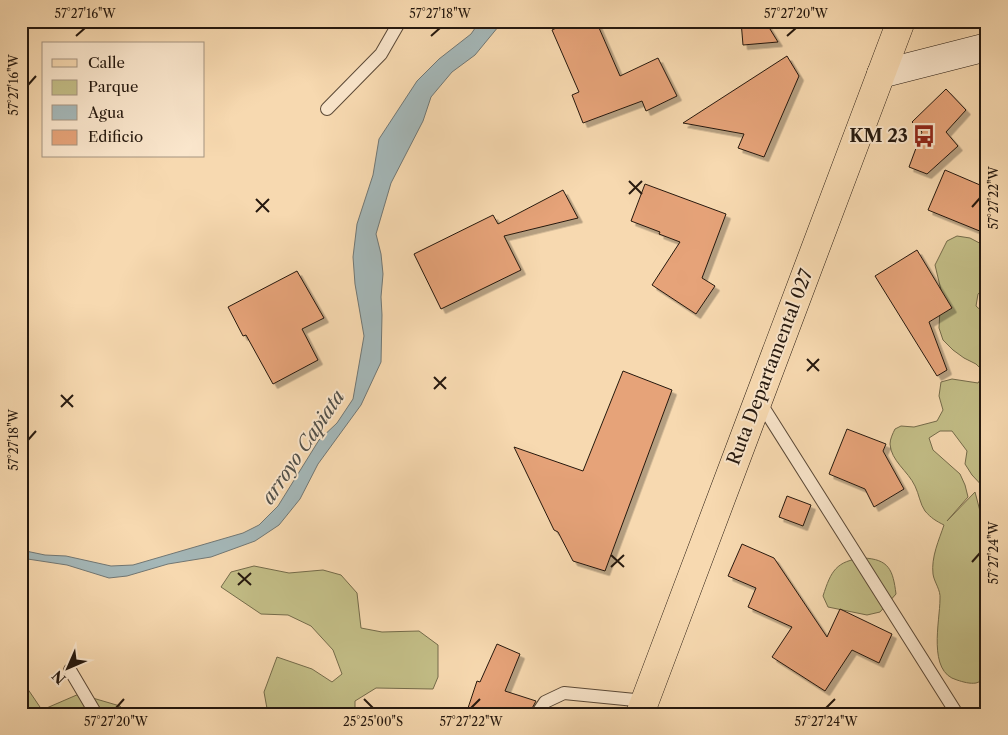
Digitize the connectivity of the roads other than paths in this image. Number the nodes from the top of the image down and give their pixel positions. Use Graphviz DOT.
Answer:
graph roads {
  1 [pos="400,21"];
  2 [pos="901,21"];
  3 [pos="987,47"];
  4 [pos="881,74"];
  5 [pos="327,109"];
  6 [pos="758,400"];
  7 [pos="70,670"];
  8 [pos="643,707"];
  9 [pos="96,714"];
  10 [pos="537,714"];
  11 [pos="957,714"];
  1 -- 5 [label="lane"];
  2 -- 4 [label="main road, Ruta Departamental 027"];
  3 -- 4 [label="main road"];
  4 -- 6 [label="main road, Ruta Departamental 027"];
  6 -- 8 [label="main road, Ruta Departamental 027"];
  6 -- 11 [label="lane"];
  7 -- 9 [label="lane"];
  8 -- 10 [label="lane"];
}
